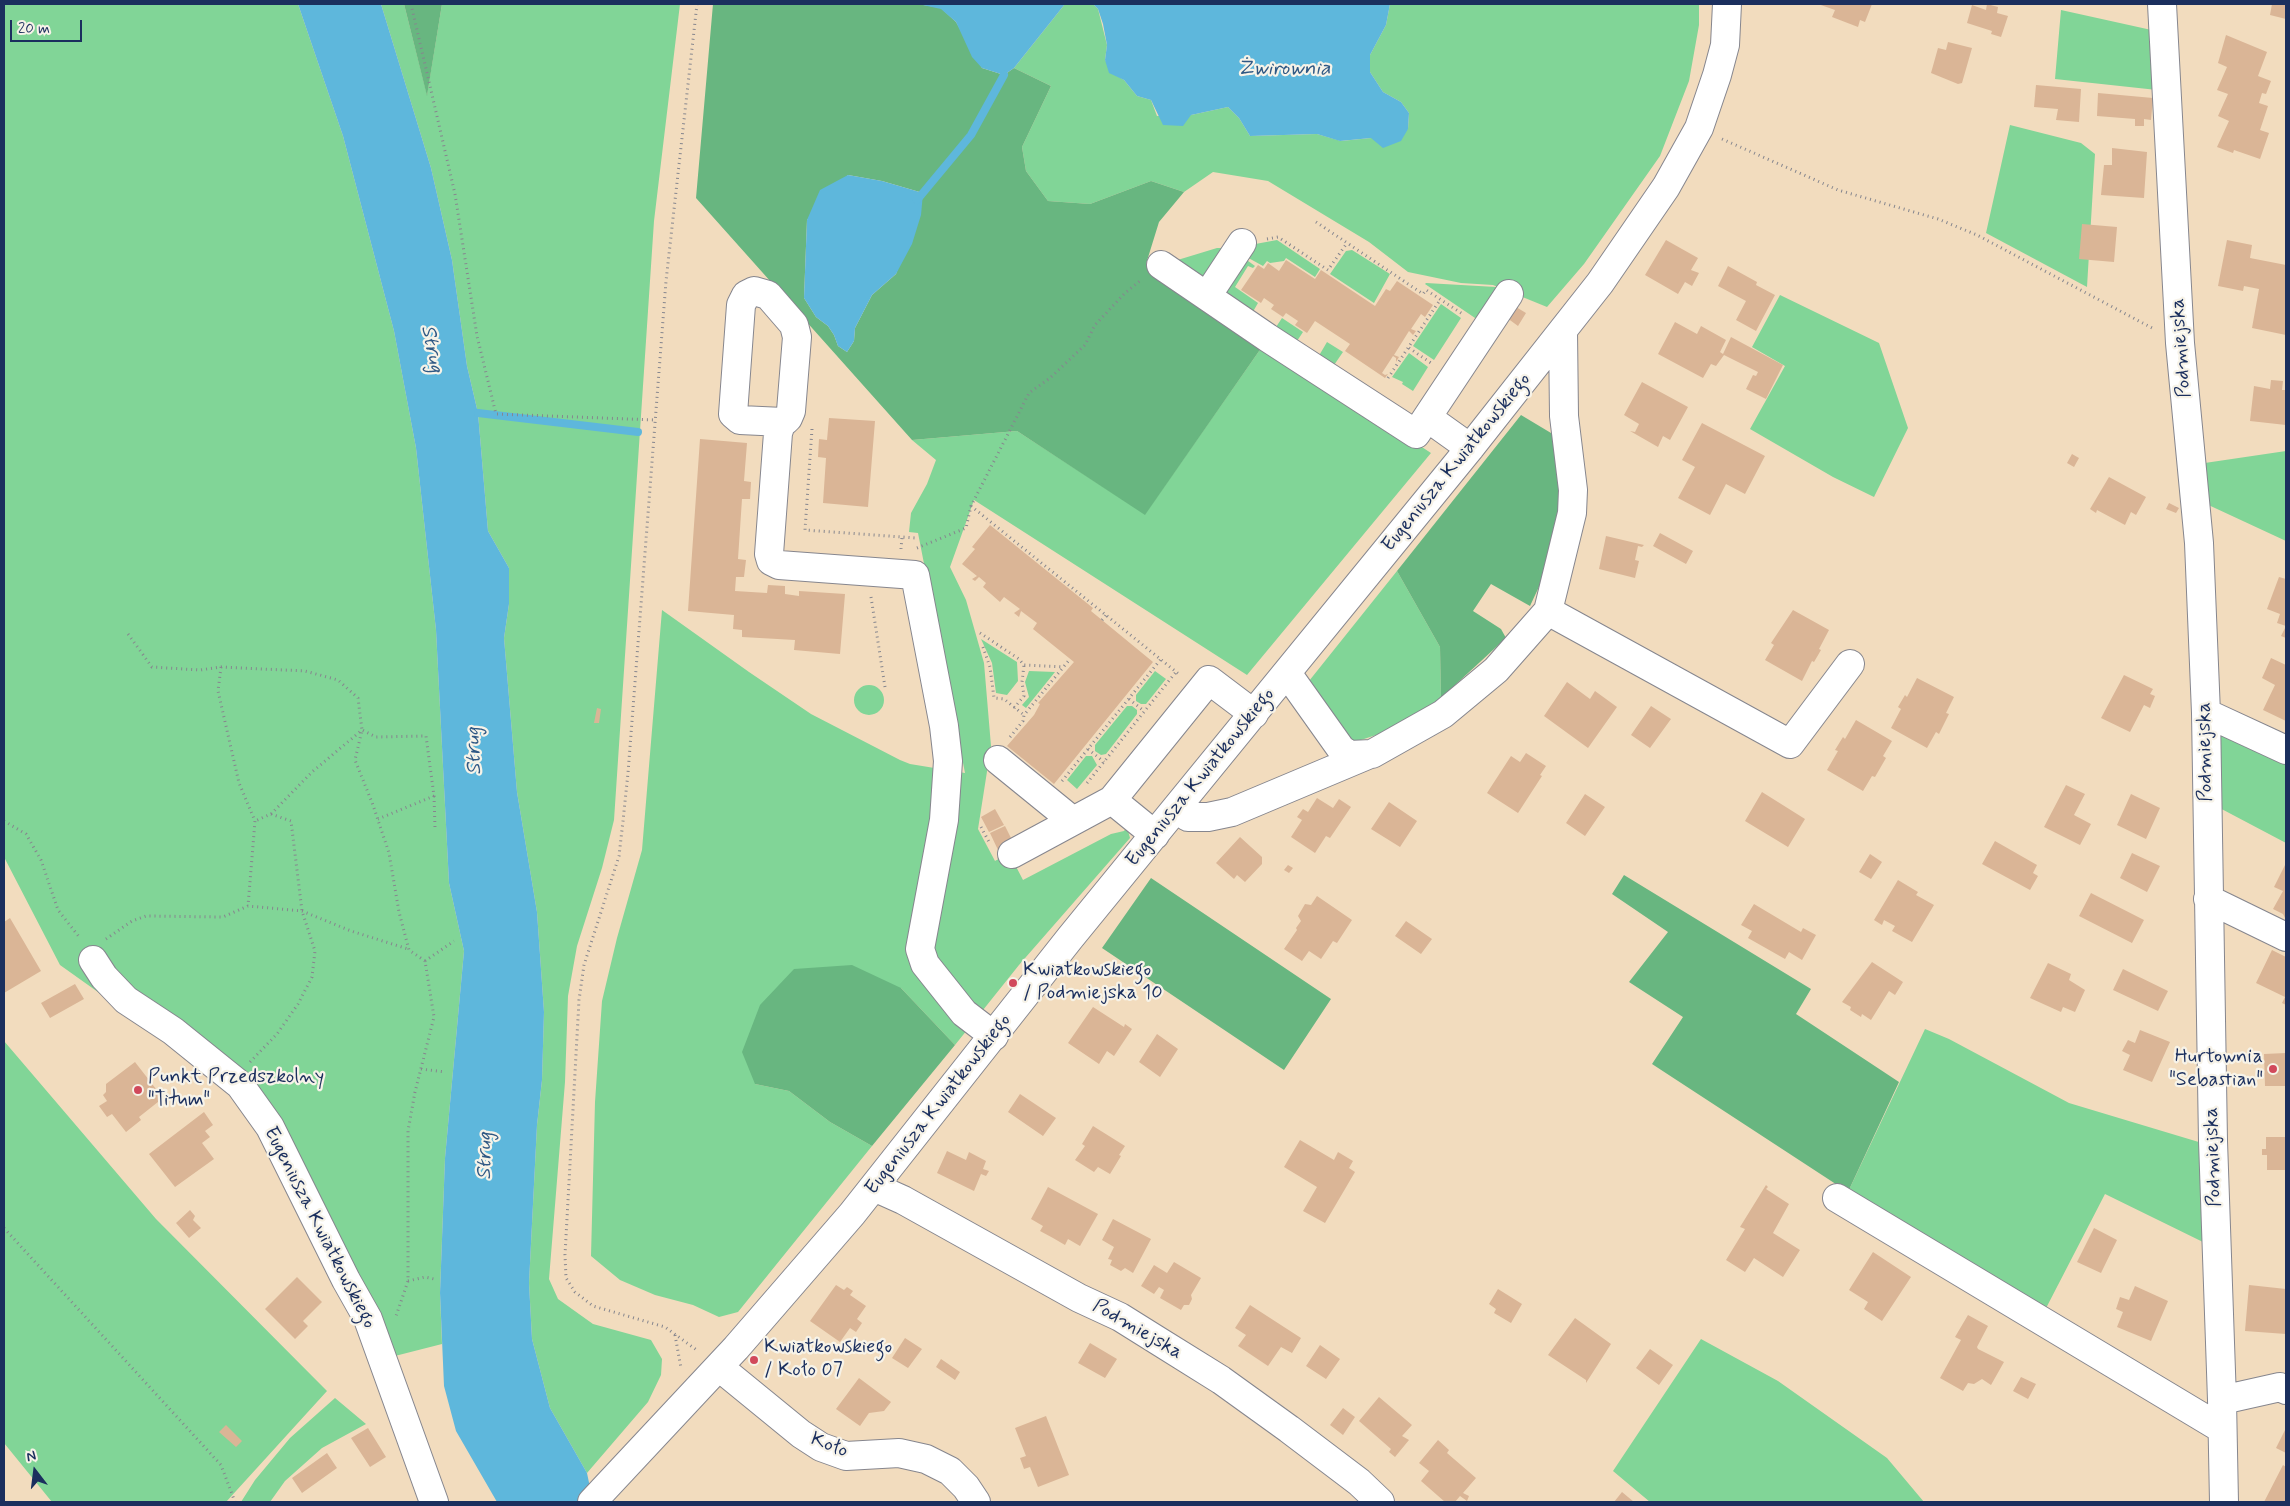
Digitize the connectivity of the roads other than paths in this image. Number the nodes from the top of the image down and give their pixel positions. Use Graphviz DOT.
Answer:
graph roads {
  1 [pos="1727,4"];
  2 [pos="2162,4"];
  3 [pos="1242,242"];
  4 [pos="1161,265"];
  5 [pos="1509,294"];
  6 [pos="1207,296"];
  7 [pos="1563,331"];
  8 [pos="1428,418"];
  9 [pos="783,422"];
  10 [pos="1470,448"];
  11 [pos="1548,612"];
  12 [pos="1850,664"];
  13 [pos="1287,673"];
  14 [pos="2206,713"];
  15 [pos="1254,714"];
  16 [pos="2286,750"];
  17 [pos="1372,754"];
  18 [pos="998,760"];
  19 [pos="1112,800"];
  20 [pos="1176,809"];
  21 [pos="1074,821"];
  22 [pos="1155,835"];
  23 [pos="1012,854"];
  24 [pos="2208,899"];
  25 [pos="2286,937"];
  26 [pos="90,954"];
  27 [pos="994,1036"];
  28 [pos="874,1187"];
  29 [pos="1837,1198"];
  30 [pos="719,1367"];
  31 [pos="2286,1390"];
  32 [pos="2222,1400"];
  33 [pos="2222,1429"];
  34 [pos="598,1495"];
  35 [pos="434,1502"];
  36 [pos="976,1502"];
  37 [pos="1380,1502"];
  38 [pos="2224,1502"];
  1 -- 7 [label="street, Eugeniusza Kwiatkowskiego"];
  2 -- 14 [label="street, Podmiejska"];
  3 -- 6 [label="street"];
  4 -- 6 [label="street"];
  5 -- 8 [label="street"];
  6 -- 8 [label="street"];
  7 -- 10 [label="street, Eugeniusza Kwiatkowskiego"];
  7 -- 11 [label="street"];
  8 -- 10 [label="street"];
  9 -- 27 [label="street"];
  10 -- 13 [label="street, Eugeniusza Kwiatkowskiego"];
  11 -- 12 [label="street"];
  11 -- 17 [label="street"];
  13 -- 15 [label="street, Eugeniusza Kwiatkowskiego"];
  13 -- 17 [label="street"];
  14 -- 16 [label="street"];
  14 -- 24 [label="street, Podmiejska"];
  15 -- 19 [label="street"];
  15 -- 20 [label="street, Eugeniusza Kwiatkowskiego"];
  17 -- 20 [label="street"];
  18 -- 21 [label="street"];
  19 -- 21 [label="street"];
  19 -- 22 [label="street"];
  20 -- 22 [label="street, Eugeniusza Kwiatkowskiego"];
  21 -- 23 [label="street"];
  22 -- 27 [label="street, Eugeniusza Kwiatkowskiego"];
  24 -- 25 [label="street"];
  24 -- 32 [label="street, Podmiejska"];
  26 -- 35 [label="street, Eugeniusza Kwiatkowskiego"];
  27 -- 28 [label="street, Eugeniusza Kwiatkowskiego"];
  28 -- 30 [label="street, Eugeniusza Kwiatkowskiego"];
  28 -- 37 [label="street, Podmiejska"];
  29 -- 33 [label="street"];
  30 -- 34 [label="street, Eugeniusza Kwiatkowskiego"];
  30 -- 36 [label="street, Koło"];
  31 -- 32 [label="street"];
  32 -- 33 [label="street, Podmiejska"];
  33 -- 38 [label="street, Podmiejska"];
}
